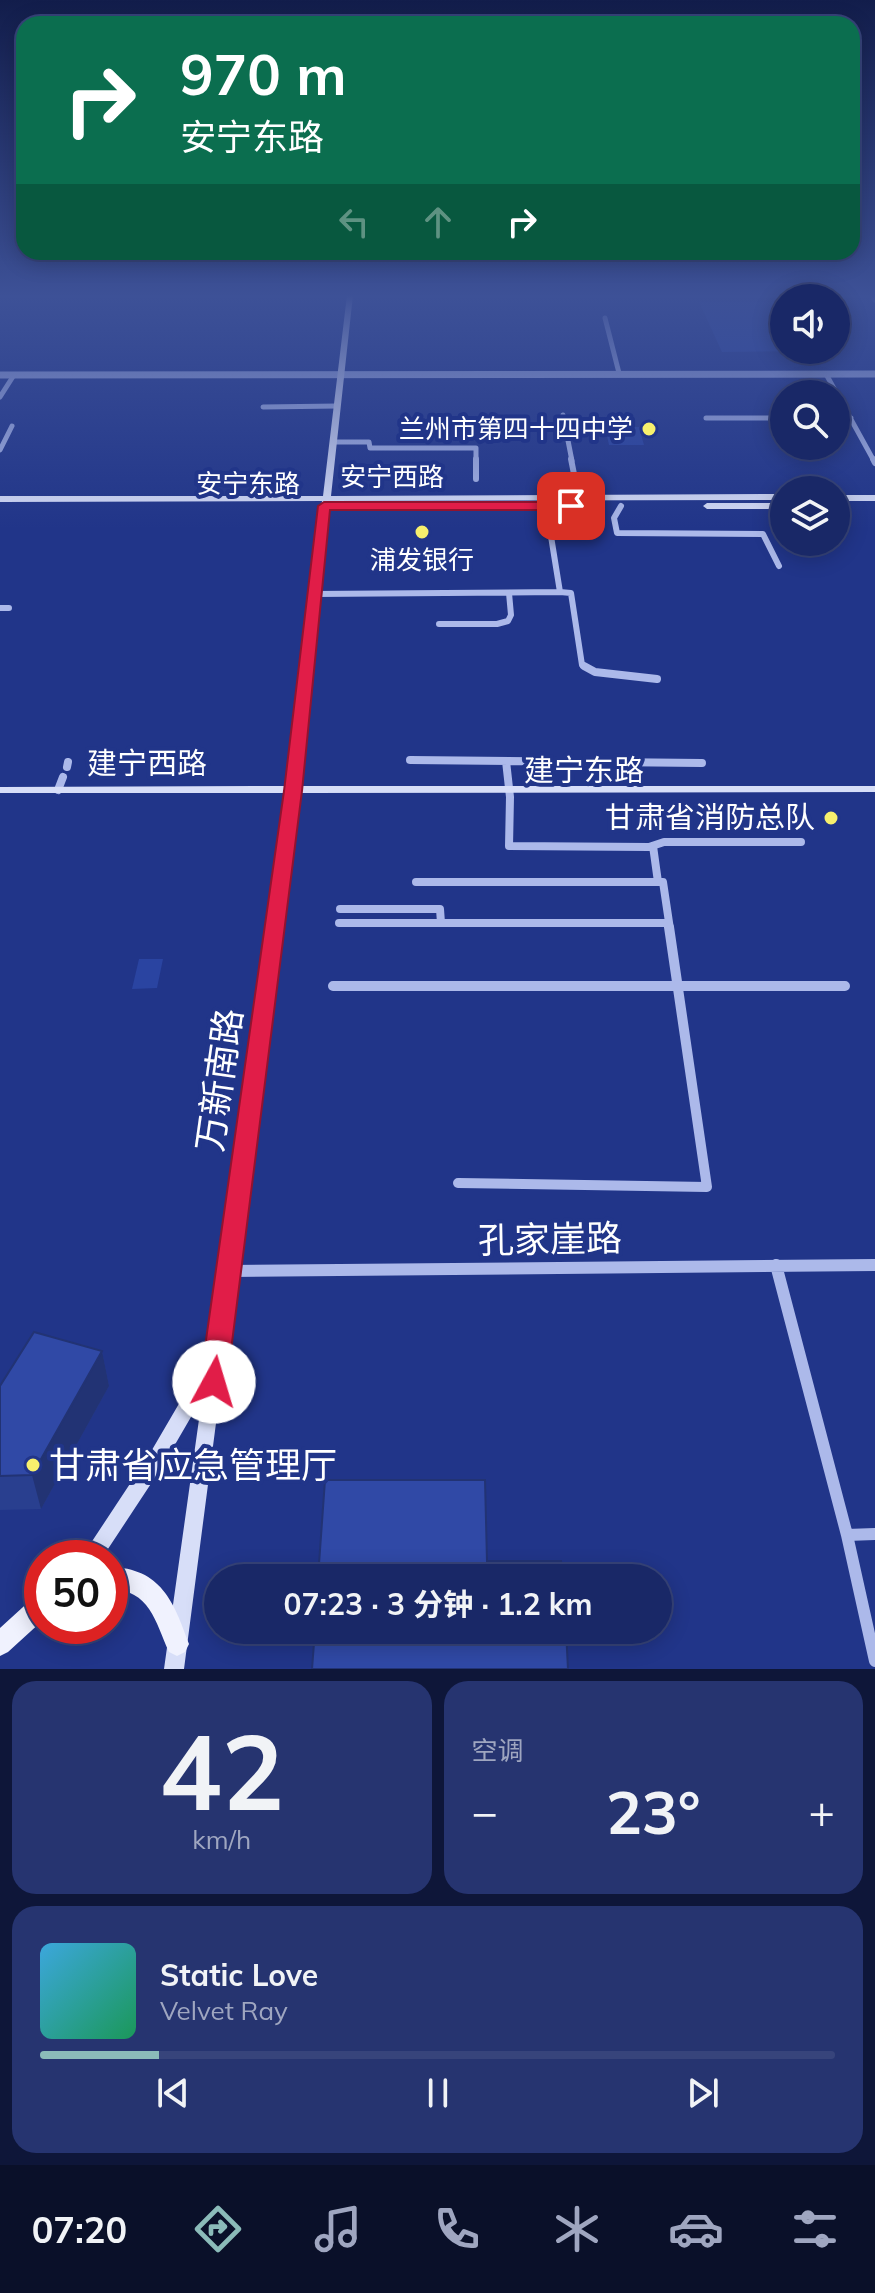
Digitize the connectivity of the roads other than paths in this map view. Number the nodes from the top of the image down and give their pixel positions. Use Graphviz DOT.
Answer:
graph roads {
  1 [pos="341,373"];
  2 [pos="619,373"];
  3 [pos="826,374"];
  4 [pos="875,374"];
  5 [pos="0,375"];
  6 [pos="14,375"];
  7 [pos="0,397"];
  8 [pos="337,406"];
  9 [pos="263,407"];
  10 [pos="563,415"];
  11 [pos="706,418"];
  12 [pos="770,418"];
  13 [pos="851,418"];
  14 [pos="12,426"];
  15 [pos="333,442"];
  16 [pos="0,450"];
  17 [pos="875,463"];
  18 [pos="476,479"];
  19 [pos="770,497"];
  20 [pos="850,498"];
  21 [pos="875,498"];
  22 [pos="0,499"];
  23 [pos="579,499"];
  24 [pos="546,502"];
  25 [pos="325,503"];
  26 [pos="621,506"];
  27 [pos="770,506"];
  28 [pos="850,506"];
  29 [pos="875,506"];
  30 [pos="0,507"];
  31 [pos="779,566"];
  32 [pos="560,592"];
  33 [pos="509,593"];
  34 [pos="315,594"];
  35 [pos="0,608"];
  36 [pos="9,608"];
  37 [pos="439,624"];
  38 [pos="657,679"];
  39 [pos="410,760"];
  40 [pos="506,761"];
  41 [pos="702,763"];
  42 [pos="63,777"];
  43 [pos="875,789"];
  44 [pos="0,790"];
  45 [pos="58,790"];
  46 [pos="293,794"];
  47 [pos="510,794"];
  48 [pos="875,795"];
  49 [pos="0,796"];
  50 [pos="801,842"];
  51 [pos="653,846"];
  52 [pos="416,882"];
  53 [pos="658,882"];
  54 [pos="340,909"];
  55 [pos="339,923"];
  56 [pos="441,923"];
  57 [pos="669,923"];
  58 [pos="333,986"];
  59 [pos="678,986"];
  60 [pos="845,986"];
  61 [pos="458,1183"];
  62 [pos="776,1265"];
  63 [pos="875,1265"];
  64 [pos="226,1271"];
  65 [pos="216,1354"];
  66 [pos="875,1534"];
  67 [pos="847,1535"];
  68 [pos="104,1540"];
  69 [pos="128,1581"];
  70 [pos="24,1622"];
  71 [pos="0,1644"];
  72 [pos="177,1644"];
  73 [pos="875,1661"];
  74 [pos="174,1669"];
  1 -- 2 [label="street"];
  1 -- 6 [label="street"];
  1 -- 8 [label="main road, 万新南路"];
  2 -- 3 [label="street"];
  3 -- 4 [label="street"];
  3 -- 13 [label="street"];
  5 -- 6 [label="street"];
  6 -- 7 [label="street"];
  8 -- 9 [label="street"];
  8 -- 15 [label="main road, 万新南路"];
  10 -- 23 [label="street"];
  11 -- 12 [label="street"];
  13 -- 17 [label="street"];
  14 -- 16 [label="street"];
  15 -- 18 [label="street"];
  15 -- 25 [label="main road, 万新南路"];
  19 -- 23 [label="main road"];
  20 -- 21 [label="main road"];
  22 -- 25 [label="main road, 安宁西路"];
  23 -- 24 [label="main road"];
  24 -- 25 [label="main road, 安宁东路"];
  24 -- 26 [label="main road, 安宁东路"];
  24 -- 32 [label="street"];
  25 -- 30 [label="main road, 安宁东路"];
  25 -- 34 [label="main road, 万新南路"];
  26 -- 27 [label="main road, 安宁东路"];
  26 -- 31 [label="street"];
  28 -- 29 [label="main road"];
  32 -- 33 [label="street"];
  32 -- 38 [label="street"];
  33 -- 34 [label="street"];
  33 -- 37 [label="street"];
  34 -- 46 [label="main road, 万新南路"];
  35 -- 36 [label="street"];
  39 -- 40 [label="street"];
  40 -- 41 [label="street"];
  40 -- 47 [label="street"];
  42 -- 45 [label="street"];
  43 -- 47 [label="main road, 建宁东路"];
  44 -- 45 [label="main road, 建宁西路"];
  45 -- 46 [label="main road, 建宁西路"];
  46 -- 47 [label="main road, 建宁东路"];
  46 -- 49 [label="main road, 建宁西路"];
  46 -- 64 [label="main road, 万新南路"];
  47 -- 48 [label="main road, 建宁东路"];
  47 -- 51 [label="street"];
  50 -- 51 [label="street"];
  51 -- 53 [label="street"];
  52 -- 53 [label="street"];
  53 -- 57 [label="street"];
  54 -- 56 [label="street"];
  55 -- 56 [label="street"];
  56 -- 57 [label="street"];
  57 -- 59 [label="street"];
  58 -- 59 [label="street"];
  59 -- 60 [label="street"];
  59 -- 61 [label="street"];
  62 -- 63 [label="street, 孔家崖路"];
  62 -- 64 [label="street, 孔家崖路"];
  62 -- 67 [label="street"];
  64 -- 65 [label="main road, 万新南路"];
  65 -- 68 [label="main road"];
  65 -- 72 [label="main road, 万新南路"];
  66 -- 67 [label="street"];
  67 -- 73 [label="street"];
  69 -- 72 [label="main road"];
  70 -- 71 [label="main road"];
  72 -- 74 [label="main road, 万新南路"];
}
